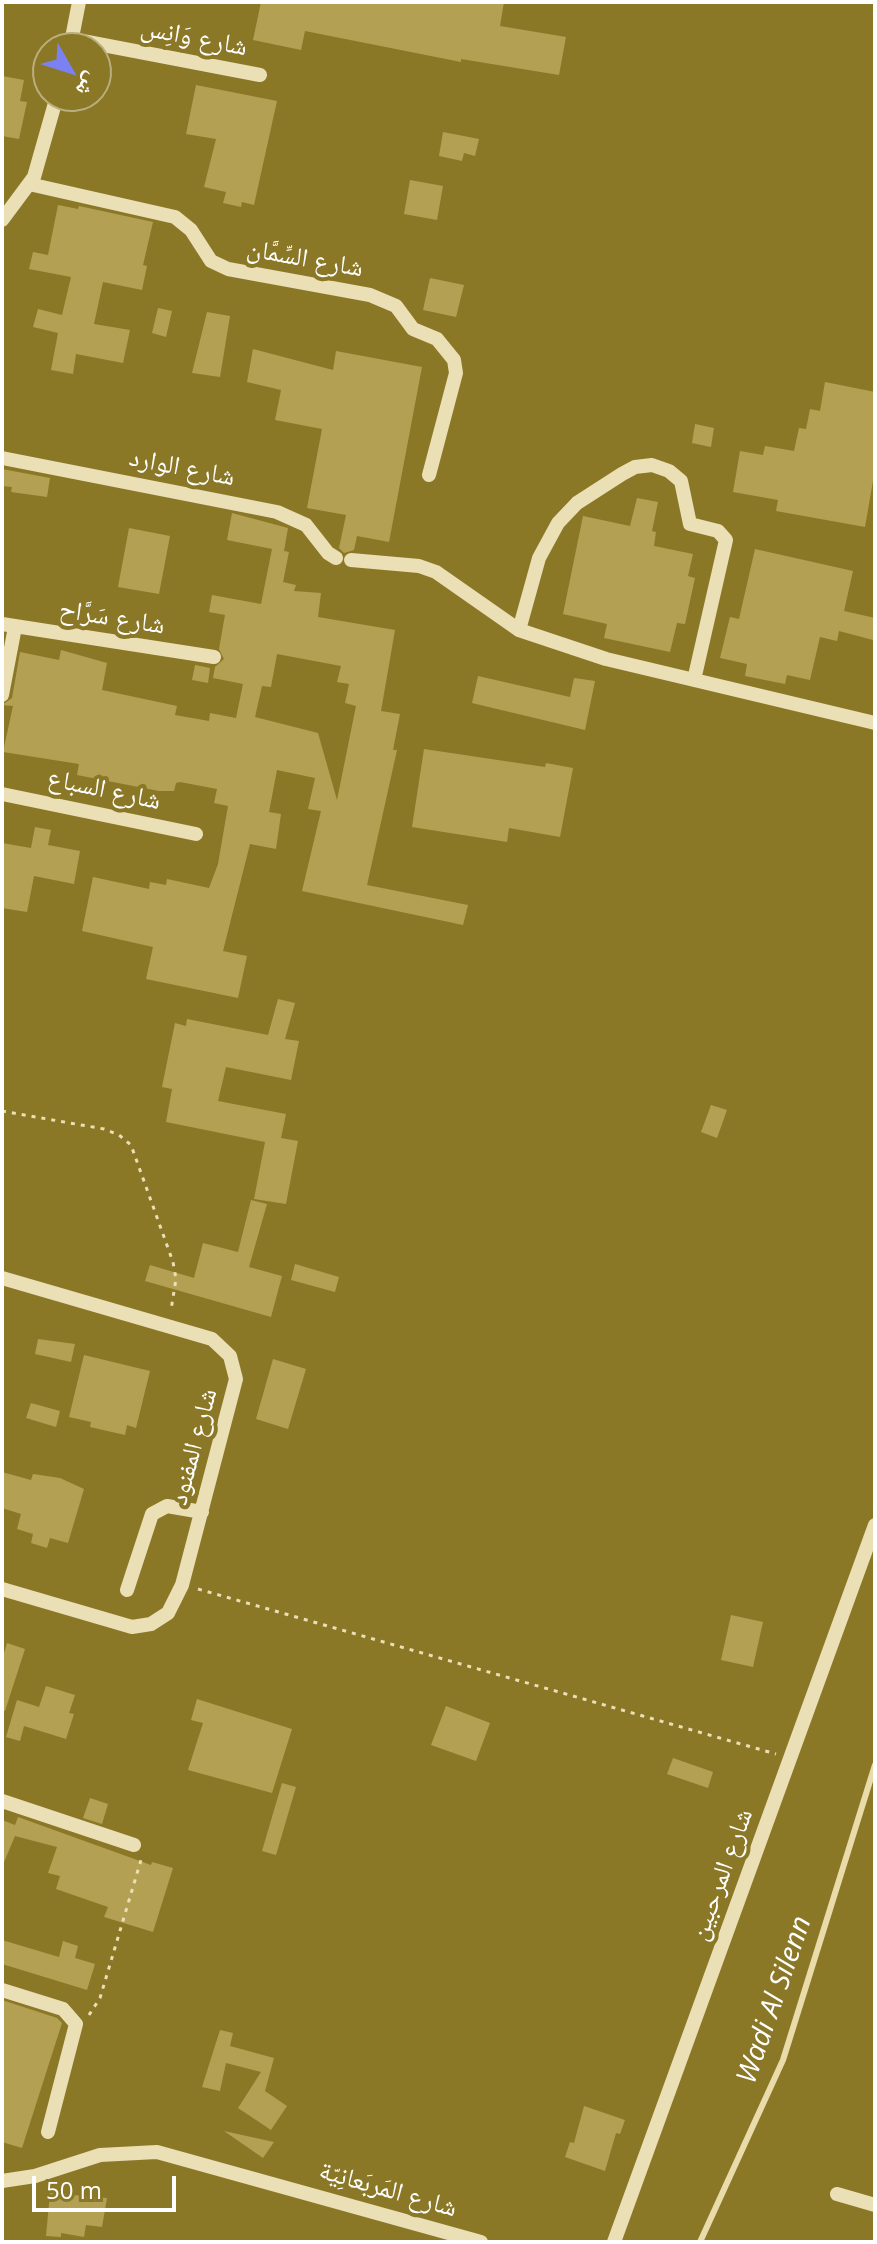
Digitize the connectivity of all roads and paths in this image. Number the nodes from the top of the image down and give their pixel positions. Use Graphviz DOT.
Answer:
graph roads {
  1 [pos="79,2"];
  2 [pos="73,32"];
  3 [pos="112,50"];
  4 [pos="260,75"];
  5 [pos="53,112"];
  6 [pos="29,184"];
  7 [pos="2,220"];
  8 [pos="2,458"];
  9 [pos="429,475"];
  10 [pos="8,626"];
  11 [pos="519,630"];
  12 [pos="214,657"];
  13 [pos="694,680"];
  14 [pos="2,695"];
  15 [pos="875,723"];
  16 [pos="2,794"];
  17 [pos="196,834"];
  18 [pos="2,1111"];
  19 [pos="2,1278"];
  20 [pos="167,1324"];
  21 [pos="202,1512"];
  22 [pos="875,1525"];
  23 [pos="182,1585"];
  24 [pos="2,1589"];
  25 [pos="127,1590"];
  26 [pos="791,1758"];
  27 [pos="2,1801"];
  28 [pos="134,1845"];
  29 [pos="2,1990"];
  30 [pos="76,2024"];
  31 [pos="48,2132"];
  32 [pos="2,2181"];
  33 [pos="837,2194"];
  34 [pos="875,2205"];
  35 [pos="481,2242"];
  36 [pos="614,2242"];
  1 -- 2 [label="street, شارع وَانِس"];
  3 -- 4 [label="street, شارع وَانِس"];
  5 -- 6 [label="street"];
  6 -- 7 [label="street"];
  6 -- 9 [label="street, شارع السِّمَّان"];
  8 -- 11 [label="street, شارع الوارد"];
  10 -- 12 [label="street, شارع سَرَّاح"];
  10 -- 14 [label="street"];
  11 -- 13 [label="street"];
  11 -- 13 [label="street"];
  13 -- 15 [label="street"];
  16 -- 17 [label="street, شارع السباع"];
  18 -- 20 [label="path"];
  19 -- 20 [label="street, شارع المفنود"];
  20 -- 21 [label="street, شارع المفنود"];
  21 -- 23 [label="street, شارع المفنود"];
  21 -- 25 [label="street"];
  22 -- 26 [label="street, شارع المرحبين"];
  23 -- 24 [label="street, شارع المفنود"];
  23 -- 26 [label="path"];
  26 -- 36 [label="street, شارع المرحبين"];
  27 -- 28 [label="street"];
  28 -- 30 [label="path"];
  29 -- 30 [label="street"];
  30 -- 31 [label="street"];
  32 -- 35 [label="street, شارع المَربَعانِيّة"];
  33 -- 34 [label="street"];
}
